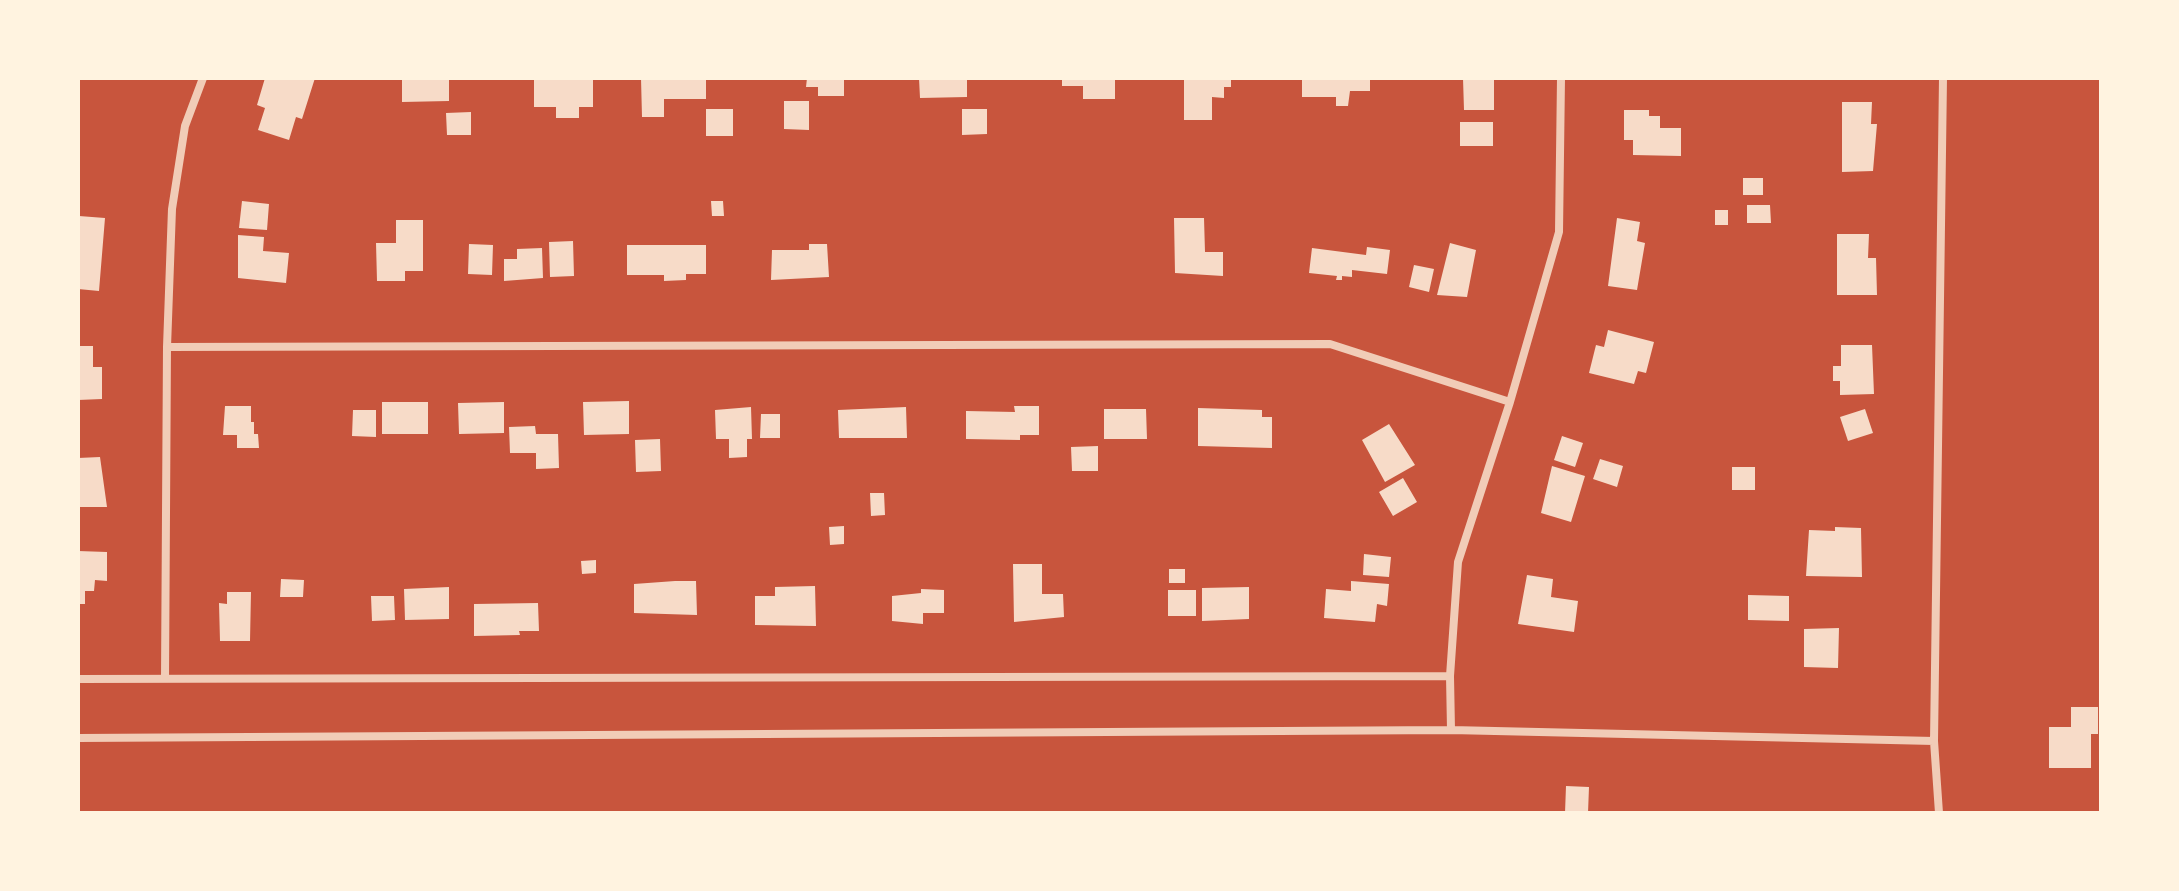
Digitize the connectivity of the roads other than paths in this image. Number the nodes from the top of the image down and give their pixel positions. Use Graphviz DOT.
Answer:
graph roads {
  1 [pos="203,78"];
  2 [pos="1561,78"];
  3 [pos="1943,78"];
  4 [pos="167,347"];
  5 [pos="1510,402"];
  6 [pos="1450,676"];
  7 [pos="165,678"];
  8 [pos="78,679"];
  9 [pos="1451,730"];
  10 [pos="78,738"];
  11 [pos="1934,741"];
  12 [pos="1939,813"];
  1 -- 4 [label="street"];
  2 -- 5 [label="street"];
  3 -- 11 [label="street"];
  4 -- 5 [label="street"];
  4 -- 7 [label="street"];
  5 -- 6 [label="street"];
  6 -- 7 [label="street"];
  6 -- 9 [label="street"];
  7 -- 8 [label="street"];
  9 -- 10 [label="street"];
  9 -- 11 [label="street"];
  11 -- 12 [label="street"];
}
